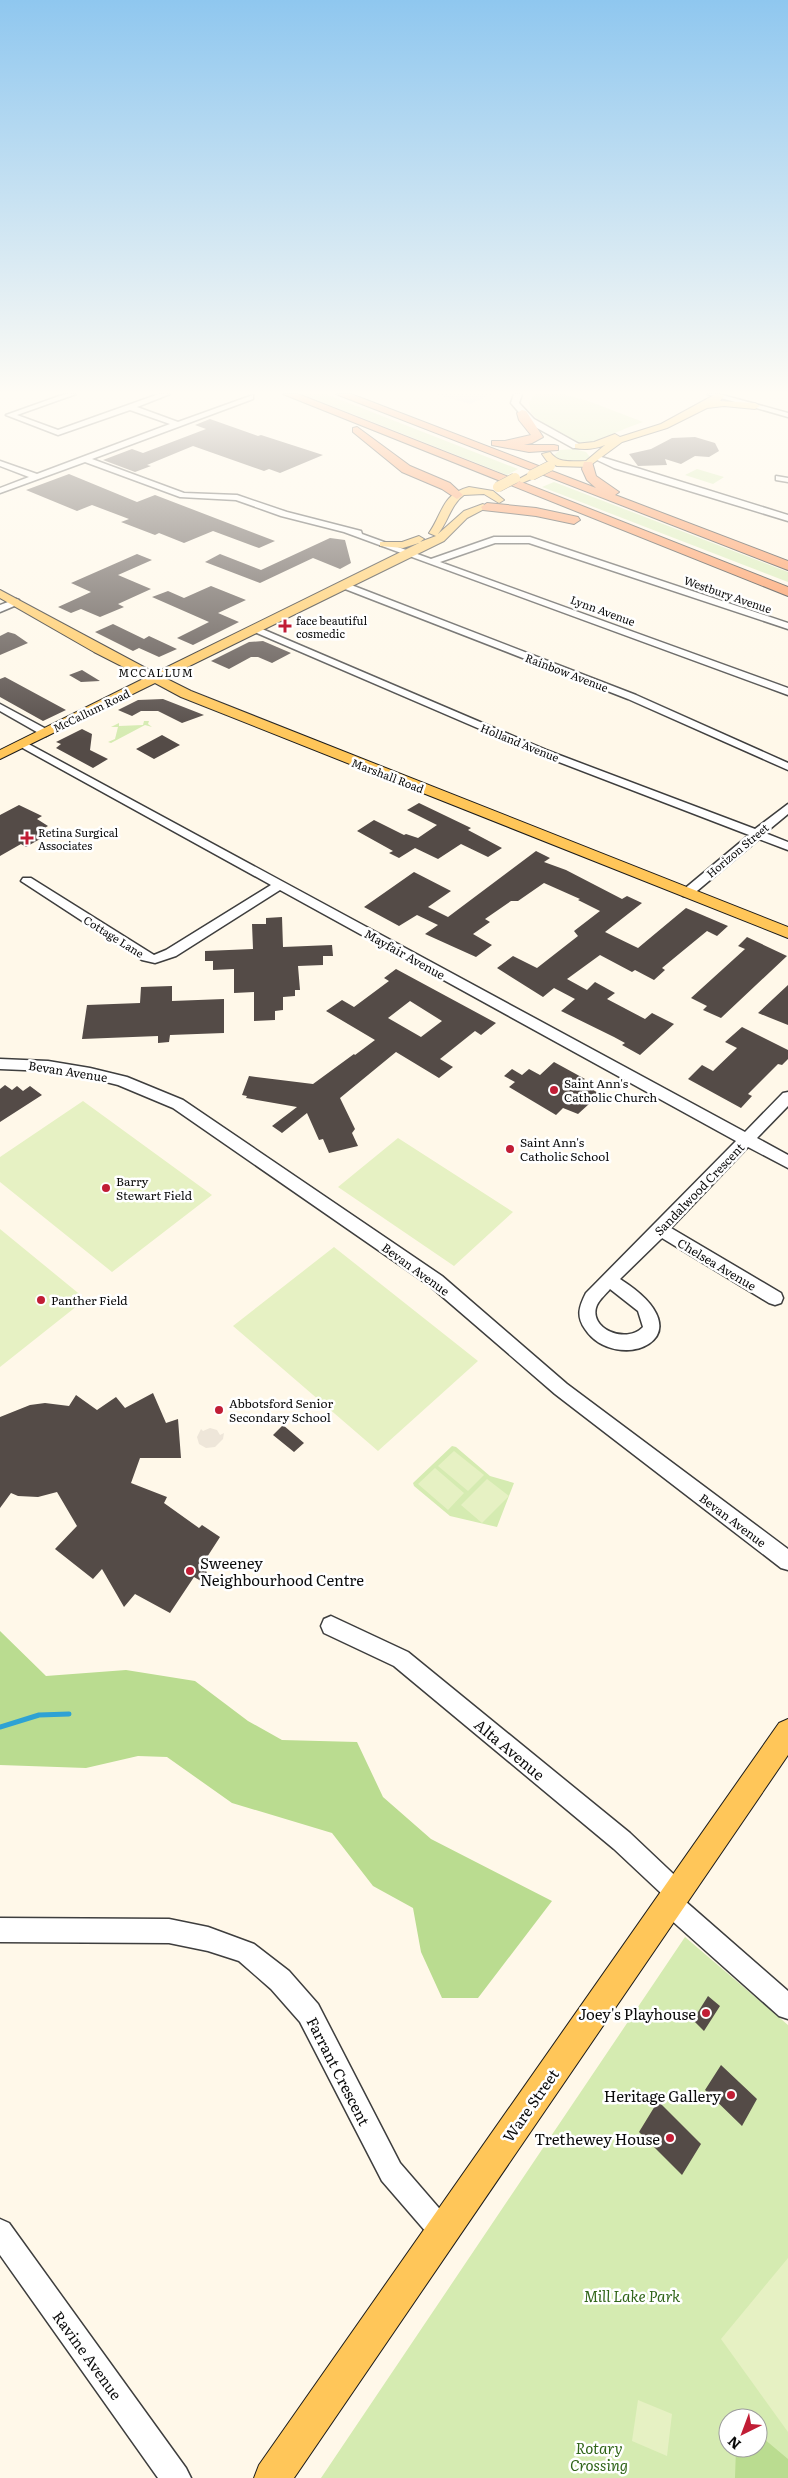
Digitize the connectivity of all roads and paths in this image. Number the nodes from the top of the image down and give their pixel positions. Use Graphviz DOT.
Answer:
graph roads {
  1 [pos="275,510"];
  2 [pos="446,510"];
  3 [pos="477,510"];
  4 [pos="512,510"];
  5 [pos="580,510"];
  6 [pos="642,510"];
  7 [pos="663,510"];
  8 [pos="761,510"];
  9 [pos="788,518"];
  10 [pos="430,535"];
  11 [pos="384,544"];
  12 [pos="423,545"];
  13 [pos="408,553"];
  14 [pos="788,557"];
  15 [pos="432,562"];
  16 [pos="788,566"];
  17 [pos="343,585"];
  18 [pos="788,592"];
  19 [pos="0,593"];
  20 [pos="16,602"];
  21 [pos="0,609"];
  22 [pos="788,626"];
  23 [pos="255,629"];
  24 [pos="186,664"];
  25 [pos="154,679"];
  26 [pos="178,691"];
  27 [pos="788,692"];
  28 [pos="125,694"];
  29 [pos="0,707"];
  30 [pos="46,732"];
  31 [pos="23,744"];
  32 [pos="0,755"];
  33 [pos="788,767"];
  34 [pos="788,808"];
  35 [pos="756,834"];
  36 [pos="788,846"];
  37 [pos="27,881"];
  38 [pos="279,885"];
  39 [pos="687,893"];
  40 [pos="788,933"];
  41 [pos="0,1064"];
  42 [pos="788,1097"];
  43 [pos="746,1140"];
  44 [pos="788,1162"];
  45 [pos="660,1229"];
  46 [pos="610,1281"];
  47 [pos="775,1298"];
  48 [pos="788,1561"];
  49 [pos="331,1626"];
  50 [pos="788,1732"];
  51 [pos="673,1898"];
  52 [pos="0,1930"];
  53 [pos="788,2007"];
  54 [pos="442,2231"];
  55 [pos="0,2232"];
  56 [pos="176,2478"];
  57 [pos="272,2478"];
  1 -- 11 [label="street, Lynn Avenue"];
  2 -- 10 [label="main road, McCallum Road"];
  3 -- 12 [label="main road, McCallum Road"];
  4 -- 18 [label="highway"];
  5 -- 18 [label="highway"];
  6 -- 16 [label="highway"];
  7 -- 14 [label="highway"];
  8 -- 9 [label="street"];
  10 -- 11 [label="main road"];
  10 -- 12 [label="main road, McCallum Road"];
  11 -- 13 [label="street, Lynn Avenue"];
  12 -- 13 [label="main road, McCallum Road"];
  13 -- 15 [label="street, Lynn Avenue"];
  13 -- 17 [label="main road, McCallum Road"];
  15 -- 22 [label="street, Westbury Avenue"];
  15 -- 27 [label="street, Lynn Avenue"];
  17 -- 23 [label="main road, McCallum Road"];
  17 -- 33 [label="street, Rainbow Avenue"];
  19 -- 20 [label="main road, Marshall Road"];
  20 -- 21 [label="street"];
  20 -- 25 [label="main road, Marshall Road"];
  23 -- 24 [label="main road, McCallum Road"];
  23 -- 35 [label="street, Holland Avenue"];
  24 -- 25 [label="main road, McCallum Road"];
  24 -- 26 [label="main road"];
  25 -- 26 [label="main road, Marshall Road"];
  25 -- 28 [label="main road, McCallum Road"];
  26 -- 28 [label="main road"];
  26 -- 39 [label="main road, Marshall Road"];
  28 -- 30 [label="main road, McCallum Road"];
  29 -- 30 [label="street"];
  30 -- 31 [label="main road, McCallum Road"];
  31 -- 32 [label="main road, McCallum Road"];
  31 -- 38 [label="street, Mayfair Avenue"];
  34 -- 35 [label="street, Horizon Street"];
  35 -- 36 [label="street, Holland Avenue"];
  35 -- 39 [label="street, Horizon Street"];
  37 -- 38 [label="street, Cottage Lane"];
  38 -- 43 [label="street, Mayfair Avenue"];
  39 -- 40 [label="main road, Marshall Road"];
  41 -- 48 [label="street, Bevan Avenue"];
  42 -- 43 [label="street, Sandalwood Crescent"];
  43 -- 44 [label="street, Mayfair Avenue"];
  43 -- 45 [label="street, Sandalwood Crescent"];
  45 -- 46 [label="street, Sandalwood Crescent"];
  45 -- 47 [label="street, Chelsea Avenue"];
  49 -- 51 [label="street, Alta Avenue"];
  50 -- 51 [label="main road, Ware Street"];
  51 -- 53 [label="street, Alta Avenue"];
  51 -- 54 [label="main road, Ware Street"];
  52 -- 54 [label="street, Farrant Crescent"];
  54 -- 57 [label="main road, Ware Street"];
  55 -- 56 [label="street, Ravine Avenue"];
}
